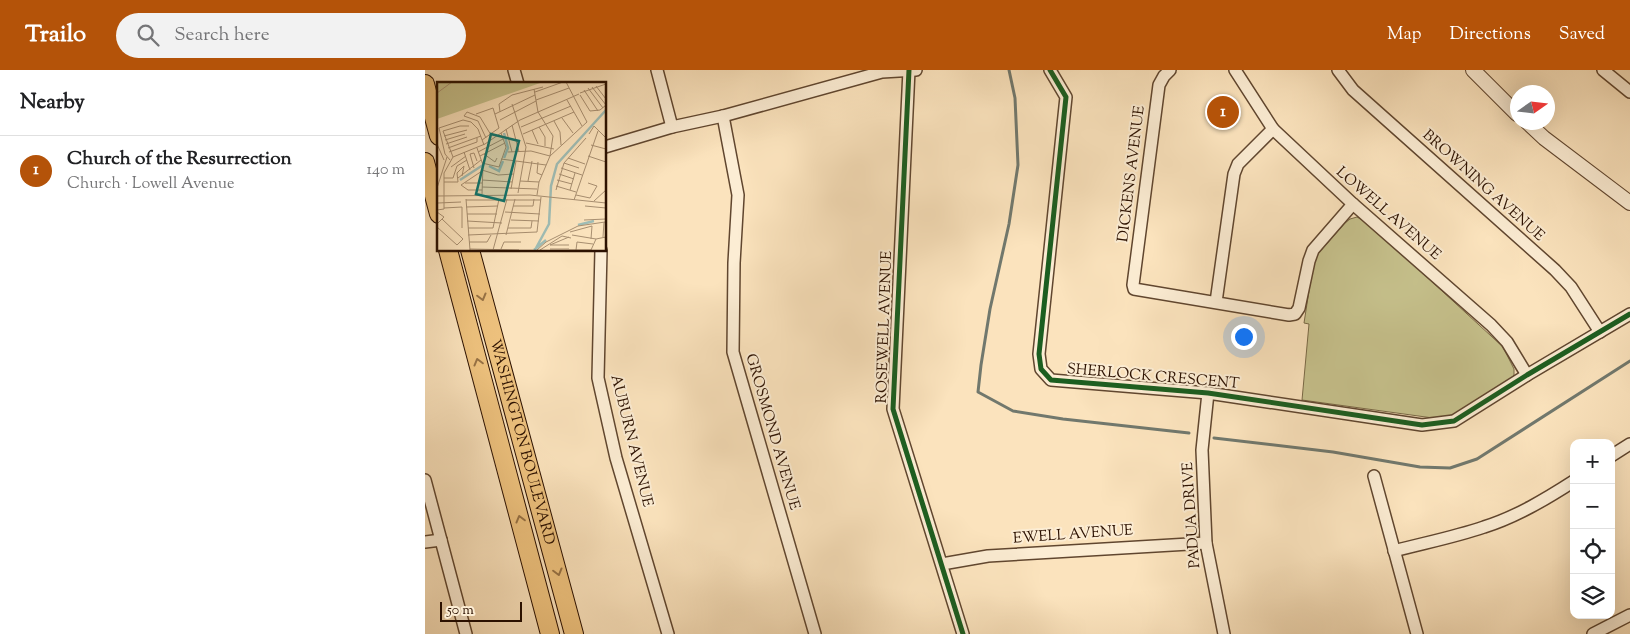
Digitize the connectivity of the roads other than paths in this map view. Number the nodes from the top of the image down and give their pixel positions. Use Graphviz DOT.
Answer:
graph roads {
  1 [pos="657,70"];
  2 [pos="909,70"];
  3 [pos="917,70"];
  4 [pos="1050,70"];
  5 [pos="1170,70"];
  6 [pos="1235,70"];
  7 [pos="1338,70"];
  8 [pos="1473,70"];
  9 [pos="881,71"];
  10 [pos="1611,72"];
  11 [pos="425,84"];
  12 [pos="1630,92"];
  13 [pos="1510,107"];
  14 [pos="723,116"];
  15 [pos="672,127"];
  16 [pos="437,129"];
  17 [pos="1273,129"];
  18 [pos="1536,130"];
  19 [pos="606,147"];
  20 [pos="425,162"];
  21 [pos="1630,202"];
  22 [pos="1353,204"];
  23 [pos="437,207"];
  24 [pos="448,251"];
  25 [pos="469,251"];
  26 [pos="601,251"];
  27 [pos="1216,302"];
  28 [pos="1630,314"];
  29 [pos="1600,332"];
  30 [pos="1527,375"];
  31 [pos="1208,393"];
  32 [pos="1630,444"];
  33 [pos="1615,453"];
  34 [pos="1374,476"];
  35 [pos="425,480"];
  36 [pos="1570,483"];
  37 [pos="441,540"];
  38 [pos="425,542"];
  39 [pos="1206,543"];
  40 [pos="1394,551"];
  41 [pos="942,564"];
  42 [pos="1630,615"];
  43 [pos="466,634"];
  44 [pos="550,634"];
  45 [pos="575,634"];
  46 [pos="668,634"];
  47 [pos="815,634"];
  48 [pos="963,634"];
  49 [pos="1224,634"];
  50 [pos="1417,634"];
  51 [pos="1593,634"];
  1 -- 15 [label="street"];
  2 -- 3 [label="street"];
  2 -- 9 [label="street"];
  2 -- 41 [label="street, ROSEWELL AVENUE"];
  4 -- 31 [label="street, SHERLOCK CRESCENT"];
  5 -- 27 [label="street, DICKENS AVENUE"];
  6 -- 17 [label="street, LOWELL AVENUE"];
  7 -- 29 [label="street, BROWNING AVENUE"];
  8 -- 13 [label="street"];
  9 -- 14 [label="street"];
  10 -- 12 [label="street"];
  11 -- 16 [label="highway"];
  14 -- 15 [label="street"];
  14 -- 47 [label="street, GROSMOND AVENUE"];
  15 -- 19 [label="street"];
  17 -- 22 [label="street, LOWELL AVENUE"];
  17 -- 27 [label="street"];
  18 -- 21 [label="street"];
  20 -- 23 [label="highway"];
  22 -- 27 [label="street"];
  22 -- 30 [label="street, LOWELL AVENUE"];
  44 -- 24 [label="highway, WASHINGTON BOULEVARD, one-way"];
  25 -- 45 [label="highway, WASHINGTON BOULEVARD, one-way"];
  26 -- 46 [label="street, AUBURN AVENUE"];
  28 -- 29 [label="street, SHERLOCK CRESCENT"];
  29 -- 30 [label="street, SHERLOCK CRESCENT"];
  30 -- 31 [label="street, SHERLOCK CRESCENT"];
  31 -- 39 [label="street, PADUA DRIVE"];
  32 -- 33 [label="street"];
  34 -- 40 [label="street"];
  35 -- 37 [label="street"];
  36 -- 40 [label="street"];
  37 -- 38 [label="street"];
  37 -- 43 [label="street"];
  39 -- 41 [label="street, EWELL AVENUE"];
  39 -- 49 [label="street, PADUA DRIVE"];
  40 -- 50 [label="street"];
  41 -- 48 [label="street, ROSEWELL AVENUE"];
  42 -- 51 [label="street"];
}
